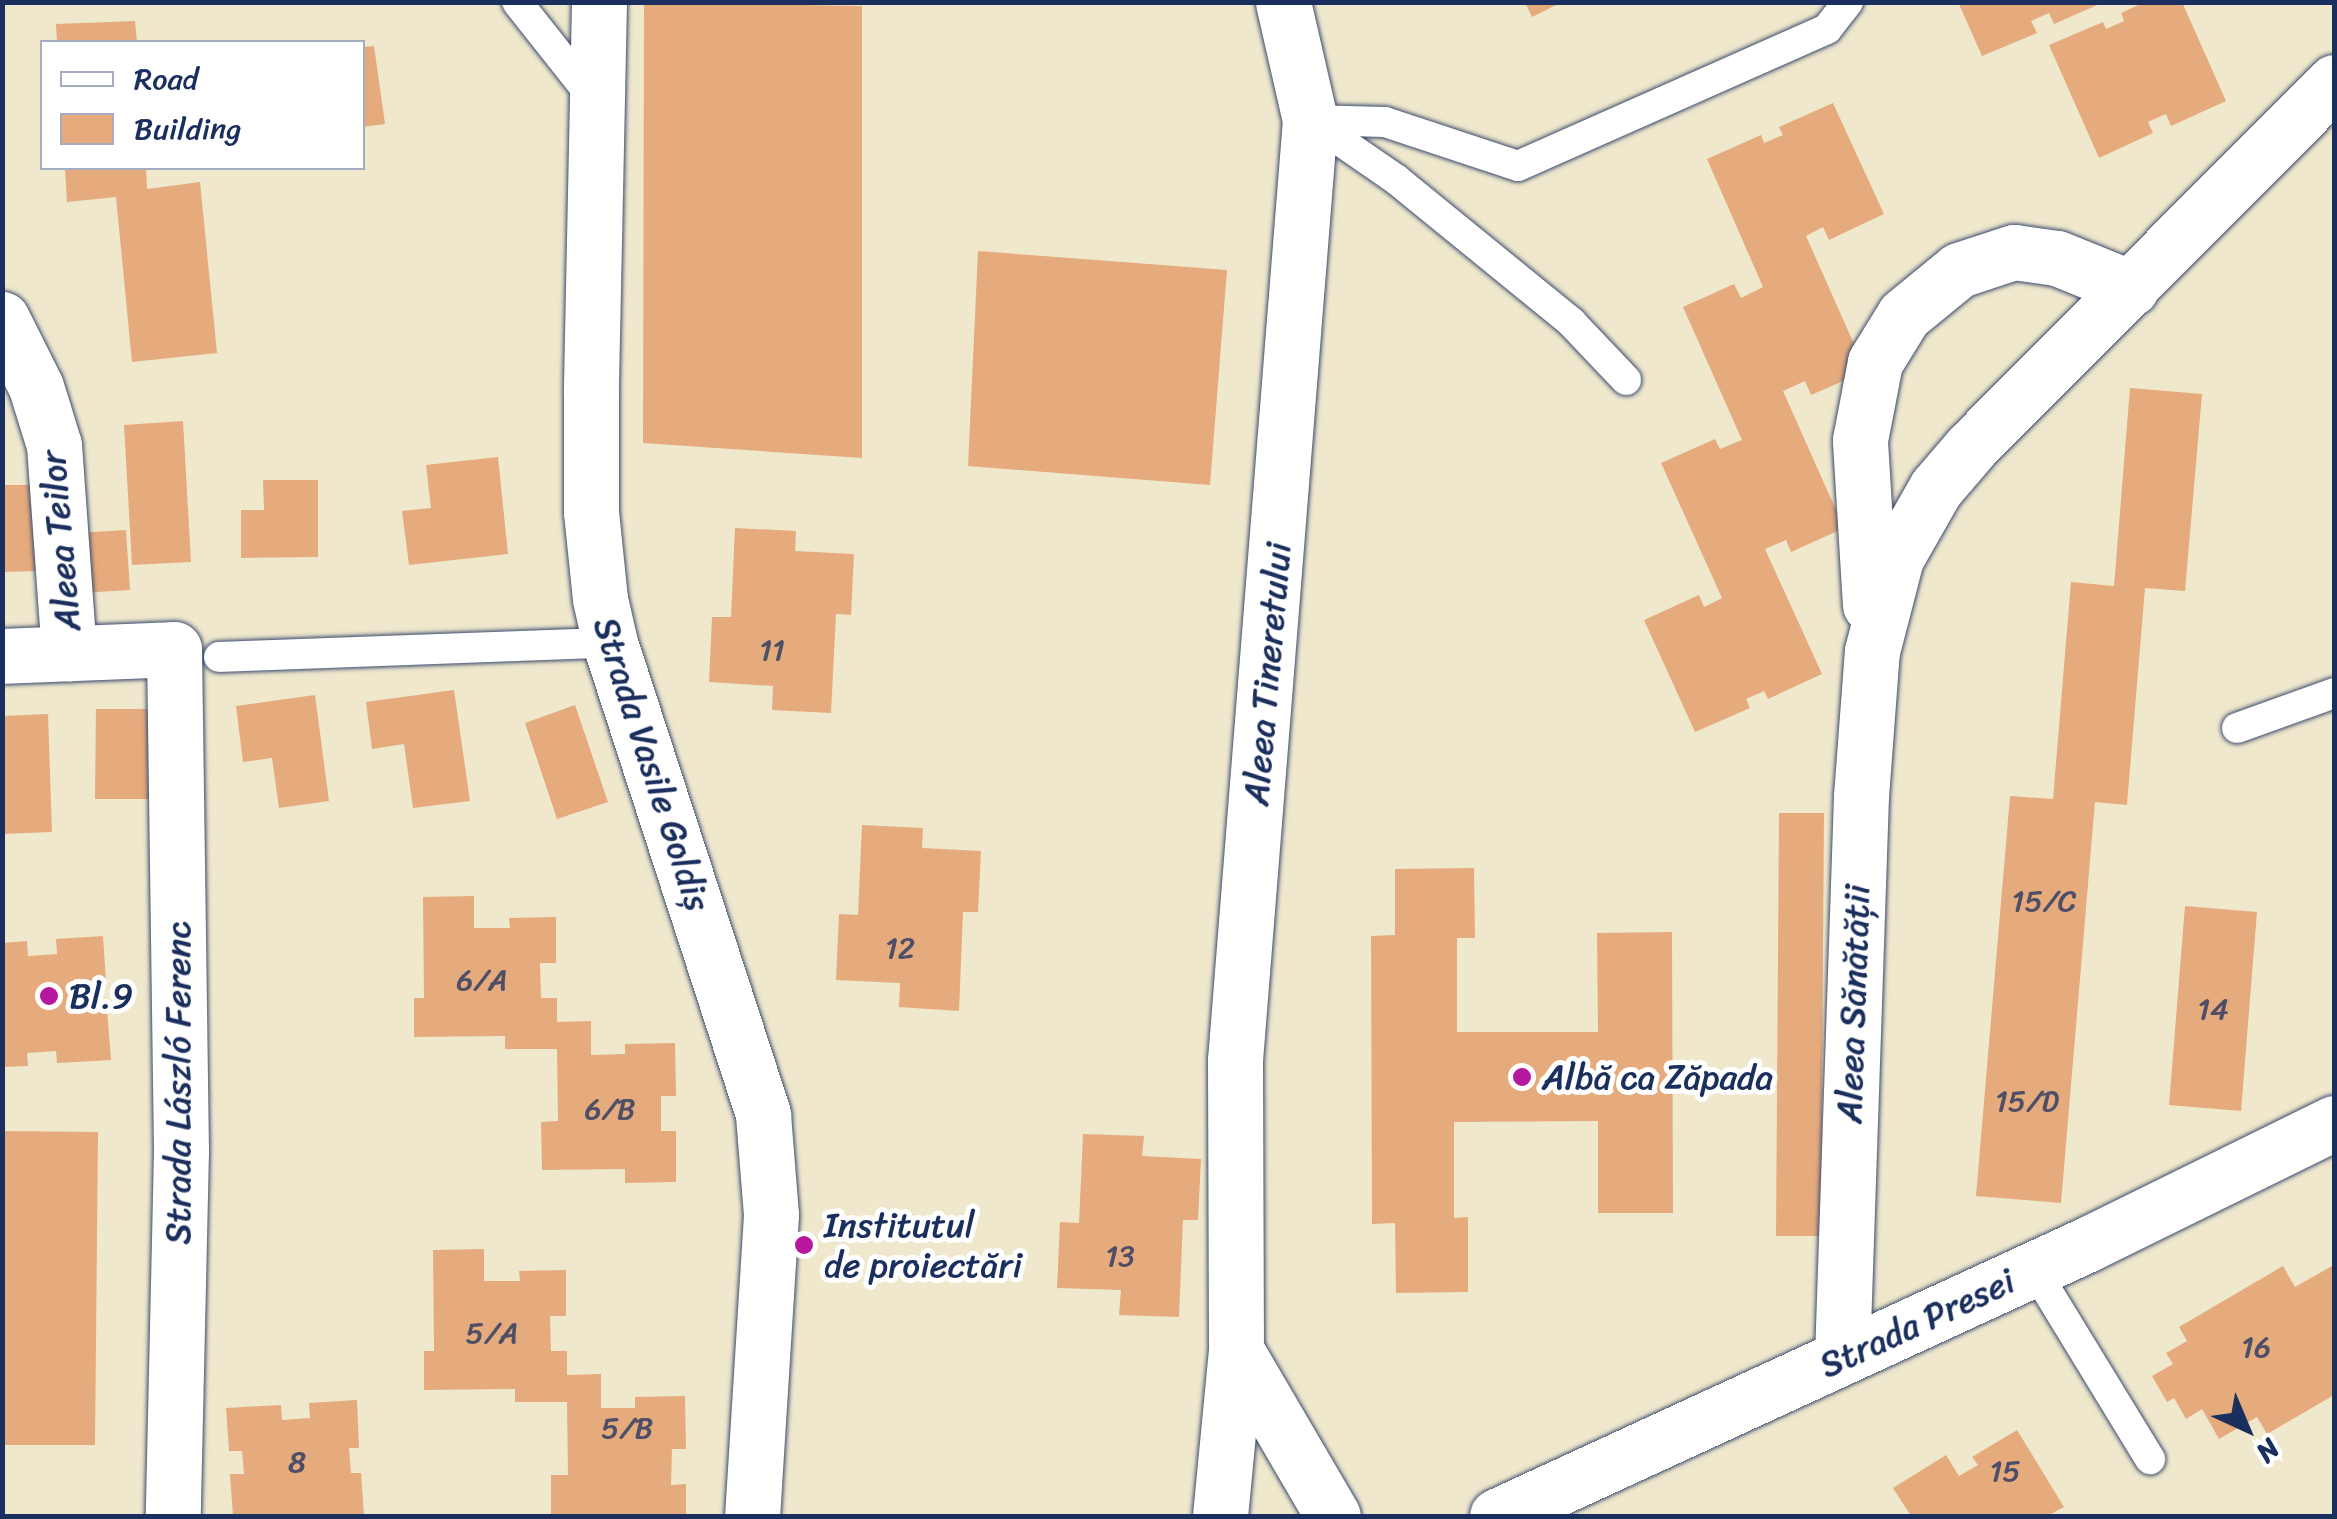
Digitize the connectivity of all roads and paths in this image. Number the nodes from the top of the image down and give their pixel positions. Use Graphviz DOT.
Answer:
graph roads {
  1 [pos="518,2"];
  2 [pos="599,2"];
  3 [pos="1284,2"];
  4 [pos="1848,2"];
  5 [pos="2334,82"];
  6 [pos="598,104"];
  7 [pos="1310,120"];
  8 [pos="2131,288"];
  9 [pos="2,319"];
  10 [pos="1626,380"];
  11 [pos="610,643"];
  12 [pos="1872,651"];
  13 [pos="69,652"];
  14 [pos="196,653"];
  15 [pos="2,656"];
  16 [pos="2334,694"];
  17 [pos="2237,728"];
  18 [pos="2334,1123"];
  19 [pos="2034,1269"];
  20 [pos="1236,1350"];
  21 [pos="1842,1357"];
  22 [pos="2150,1458"];
  23 [pos="173,1516"];
  24 [pos="752,1516"];
  25 [pos="1220,1516"];
  26 [pos="1333,1516"];
  27 [pos="1496,1516"];
  1 -- 6 [label="lane"];
  2 -- 6 [label="street, Strada Vasile Goldiș"];
  3 -- 7 [label="street, Aleea Tineretului"];
  4 -- 7 [label="lane"];
  5 -- 8 [label="street, Aleea Sănătății"];
  6 -- 11 [label="street, Strada Vasile Goldiș"];
  7 -- 10 [label="lane"];
  7 -- 20 [label="street, Aleea Tineretului"];
  8 -- 12 [label="street, Aleea Sănătății"];
  8 -- 12 [label="street, Aleea Sănătății"];
  9 -- 13 [label="street, Aleea Teilor"];
  11 -- 14 [label="lane"];
  11 -- 24 [label="street, Strada Vasile Goldiș"];
  12 -- 21 [label="street, Aleea Sănătății"];
  13 -- 14 [label="street"];
  13 -- 15 [label="street"];
  14 -- 23 [label="street, Strada László Ferenc"];
  16 -- 17 [label="lane"];
  18 -- 19 [label="street, Strada Presei"];
  19 -- 21 [label="street, Strada Presei"];
  19 -- 22 [label="lane"];
  20 -- 25 [label="street, Aleea Tineretului"];
  20 -- 26 [label="street"];
  21 -- 27 [label="street, Strada Presei"];
}
